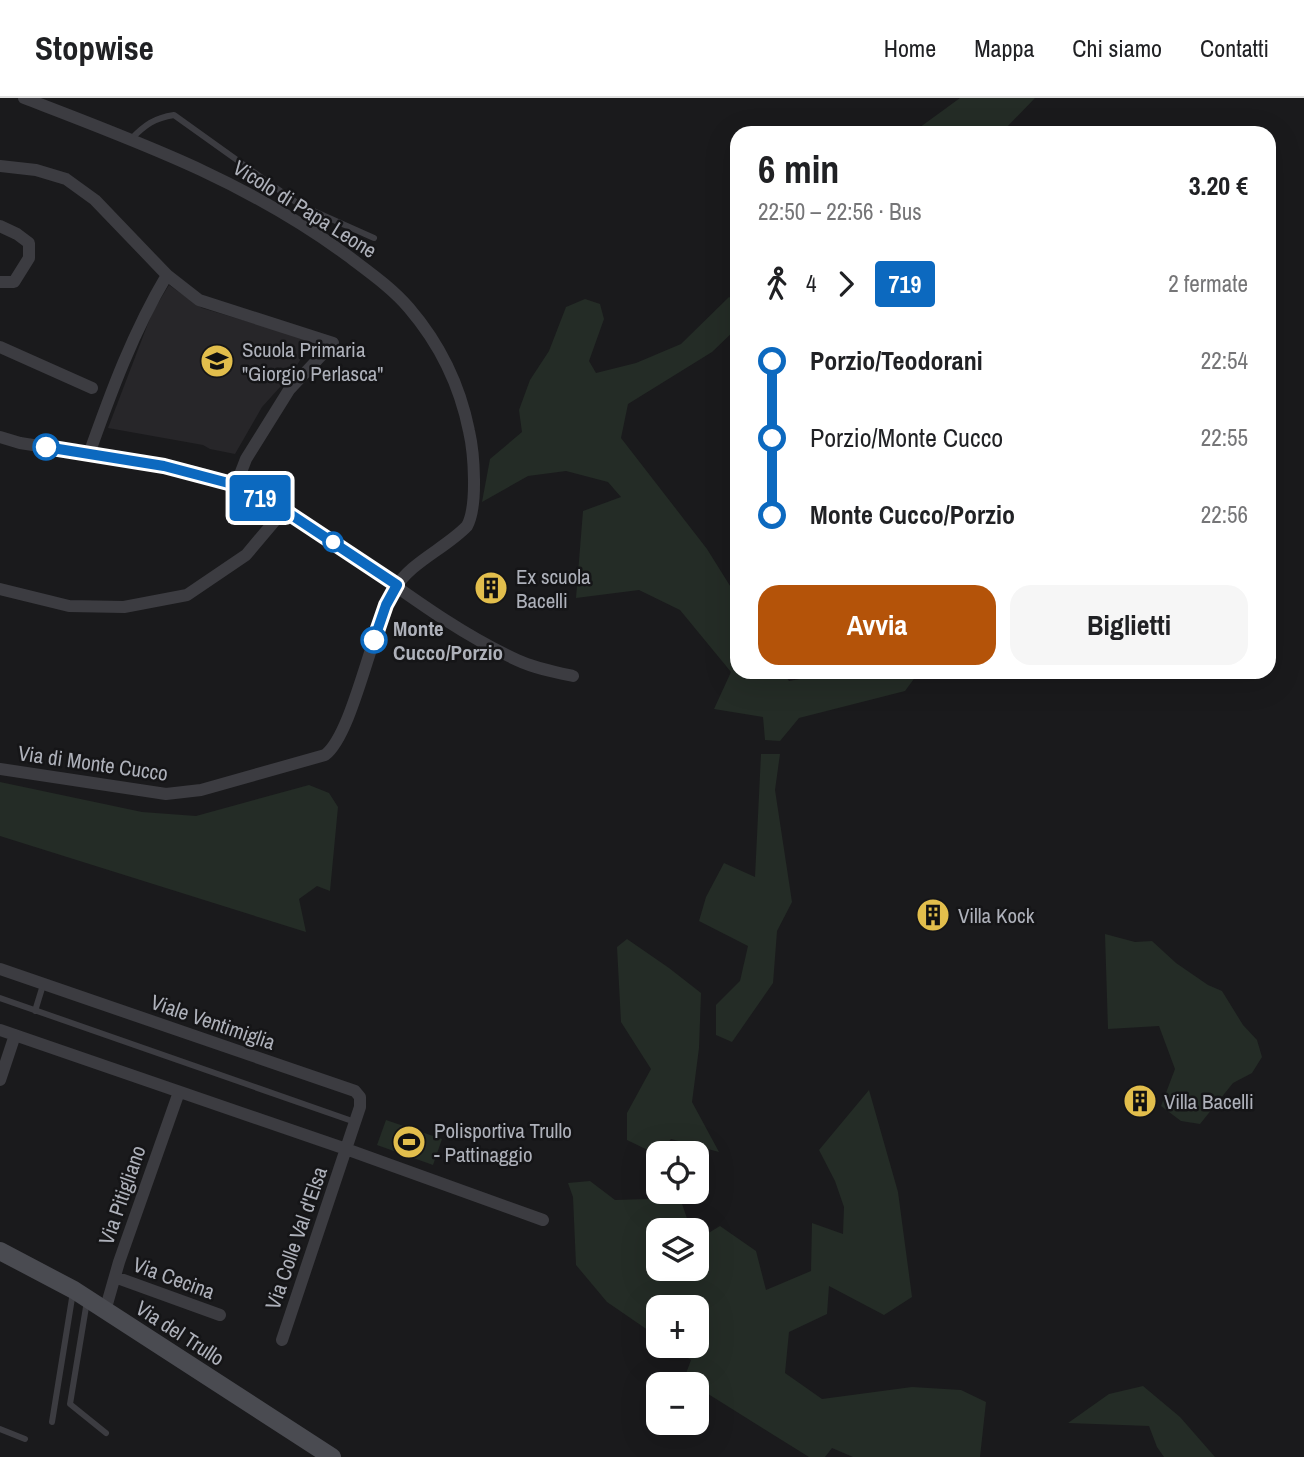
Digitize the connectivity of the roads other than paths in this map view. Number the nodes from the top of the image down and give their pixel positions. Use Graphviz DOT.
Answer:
graph roads {
  1 [pos="24,98"];
  2 [pos="131,139"];
  3 [pos="0,166"];
  4 [pos="0,226"];
  5 [pos="374,238"];
  6 [pos="167,275"];
  7 [pos="0,282"];
  8 [pos="0,347"];
  9 [pos="92,388"];
  10 [pos="0,437"];
  11 [pos="89,454"];
  12 [pos="236,485"];
  13 [pos="284,510"];
  14 [pos="397,585"];
  15 [pos="0,589"];
  16 [pos="573,676"];
  17 [pos="0,769"];
  18 [pos="0,969"];
  19 [pos="44,985"];
  20 [pos="0,999"];
  21 [pos="35,1011"];
  22 [pos="0,1030"];
  23 [pos="15,1035"];
  24 [pos="0,1080"];
  25 [pos="179,1092"];
  26 [pos="355,1122"];
  27 [pos="346,1149"];
  28 [pos="542,1220"];
  29 [pos="0,1251"];
  30 [pos="115,1277"];
  31 [pos="81,1295"];
  32 [pos="106,1311"];
  33 [pos="220,1315"];
  34 [pos="282,1340"];
  35 [pos="52,1422"];
  36 [pos="0,1429"];
  37 [pos="106,1433"];
  38 [pos="26,1439"];
  39 [pos="332,1457"];
  1 -- 2 [label="street, Vicolo di Papa Leone"];
  2 -- 5 [label="lane"];
  2 -- 14 [label="street, Vicolo di Papa Leone"];
  3 -- 6 [label="street"];
  4 -- 7 [label="street"];
  6 -- 11 [label="street"];
  6 -- 12 [label="street"];
  8 -- 9 [label="street"];
  10 -- 11 [label="street"];
  11 -- 12 [label="street"];
  12 -- 13 [label="street"];
  13 -- 14 [label="street"];
  13 -- 15 [label="street"];
  14 -- 16 [label="street"];
  14 -- 17 [label="street, Via di Monte Cucco"];
  18 -- 19 [label="street, Viale Ventimiglia"];
  19 -- 21 [label="lane"];
  19 -- 26 [label="street, Viale Ventimiglia"];
  20 -- 21 [label="lane"];
  21 -- 26 [label="lane"];
  22 -- 23 [label="street"];
  23 -- 24 [label="street"];
  23 -- 25 [label="street"];
  25 -- 27 [label="street"];
  25 -- 30 [label="street, Via Pitigliano"];
  26 -- 27 [label="street, Viale Ventimiglia"];
  27 -- 28 [label="street"];
  27 -- 34 [label="street, Via Colle Val d'Elsa"];
  29 -- 31 [label="street, Via del Trullo"];
  30 -- 32 [label="street, Via Pitigliano"];
  30 -- 33 [label="street, Via Cecina"];
  31 -- 32 [label="street, Via del Trullo"];
  31 -- 35 [label="lane"];
  31 -- 37 [label="lane"];
  32 -- 39 [label="street, Via del Trullo"];
  36 -- 38 [label="lane"];
}
